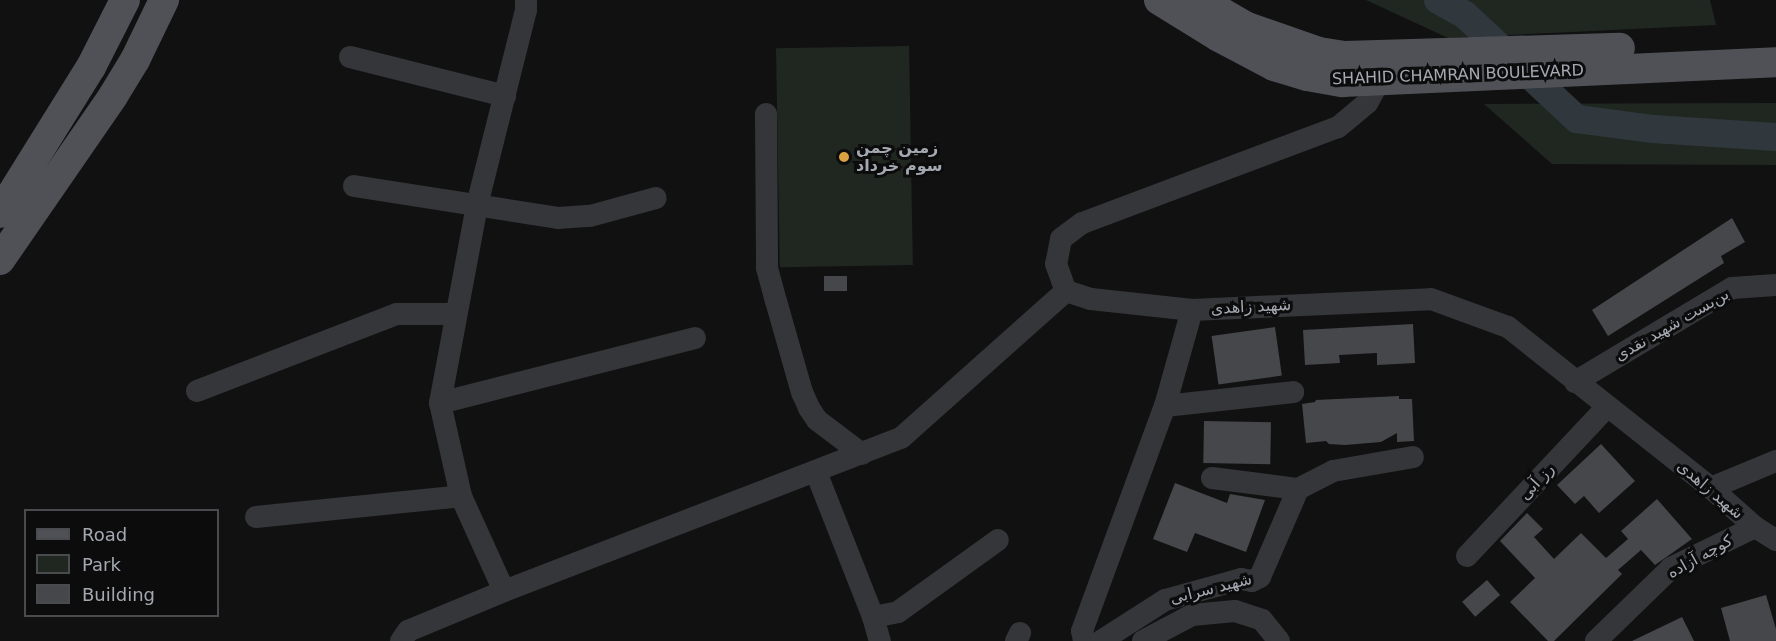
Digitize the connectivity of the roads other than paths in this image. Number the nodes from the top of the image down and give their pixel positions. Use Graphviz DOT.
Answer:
graph roads {
  1 [pos="125,0"];
  2 [pos="164,0"];
  3 [pos="526,0"];
  4 [pos="1159,0"];
  5 [pos="1200,0"];
  6 [pos="1776,43"];
  7 [pos="351,57"];
  8 [pos="1776,62"];
  9 [pos="1379,68"];
  10 [pos="505,96"];
  11 [pos="766,114"];
  12 [pos="354,186"];
  13 [pos="656,198"];
  14 [pos="477,205"];
  15 [pos="0,213"];
  16 [pos="0,260"];
  17 [pos="1776,285"];
  18 [pos="1066,291"];
  19 [pos="1192,310"];
  20 [pos="454,314"];
  21 [pos="695,338"];
  22 [pos="1575,382"];
  23 [pos="197,391"];
  24 [pos="1293,392"];
  25 [pos="440,403"];
  26 [pos="1165,406"];
  27 [pos="1607,407"];
  28 [pos="862,454"];
  29 [pos="1413,457"];
  30 [pos="1776,461"];
  31 [pos="816,472"];
  32 [pos="1212,478"];
  33 [pos="1711,488"];
  34 [pos="1298,489"];
  35 [pos="461,496"];
  36 [pos="256,517"];
  37 [pos="1755,527"];
  38 [pos="998,540"];
  39 [pos="1776,540"];
  40 [pos="1467,556"];
  41 [pos="504,591"];
  42 [pos="873,616"];
  43 [pos="402,641"];
  44 [pos="880,641"];
  45 [pos="1084,641"];
  46 [pos="1101,641"];
  47 [pos="1143,641"];
  48 [pos="1279,641"];
  49 [pos="1596,641"];
  1 -- 15 [label="main road"];
  2 -- 16 [label="main road"];
  3 -- 10 [label="street"];
  4 -- 9 [label="main road, SHAHID CHAMRAN BOULEVARD"];
  5 -- 9 [label="main road, SHAHID CHAMRAN BOULEVARD"];
  6 -- 9 [label="main road, SHAHID CHAMRAN BOULEVARD"];
  7 -- 10 [label="street"];
  8 -- 9 [label="main road, SHAHID CHAMRAN BOULEVARD"];
  9 -- 18 [label="street"];
  10 -- 14 [label="street"];
  11 -- 28 [label="street"];
  12 -- 14 [label="street"];
  13 -- 14 [label="street"];
  14 -- 20 [label="street"];
  17 -- 22 [label="street, بن‌بست شهید نقدی"];
  18 -- 19 [label="street, شهید زاهدی"];
  18 -- 28 [label="street"];
  19 -- 22 [label="street, شهید زاهدی"];
  19 -- 26 [label="street"];
  20 -- 23 [label="street"];
  20 -- 25 [label="street"];
  21 -- 25 [label="street"];
  22 -- 27 [label="street, شهید زاهدی"];
  24 -- 26 [label="street"];
  25 -- 35 [label="street"];
  26 -- 45 [label="street"];
  27 -- 33 [label="street, شهید زاهدی"];
  27 -- 40 [label="street, رز آبی"];
  28 -- 31 [label="street"];
  29 -- 34 [label="street"];
  30 -- 33 [label="street"];
  31 -- 41 [label="street"];
  31 -- 42 [label="street"];
  32 -- 34 [label="street"];
  33 -- 37 [label="street, شهید زاهدی"];
  34 -- 46 [label="street, شهید سرابی"];
  35 -- 36 [label="street"];
  35 -- 41 [label="street"];
  37 -- 39 [label="street, شهید زاهدی"];
  37 -- 49 [label="street, کوچه آزاده"];
  38 -- 42 [label="street"];
  41 -- 43 [label="street"];
  42 -- 44 [label="street"];
  47 -- 48 [label="street"];
}
